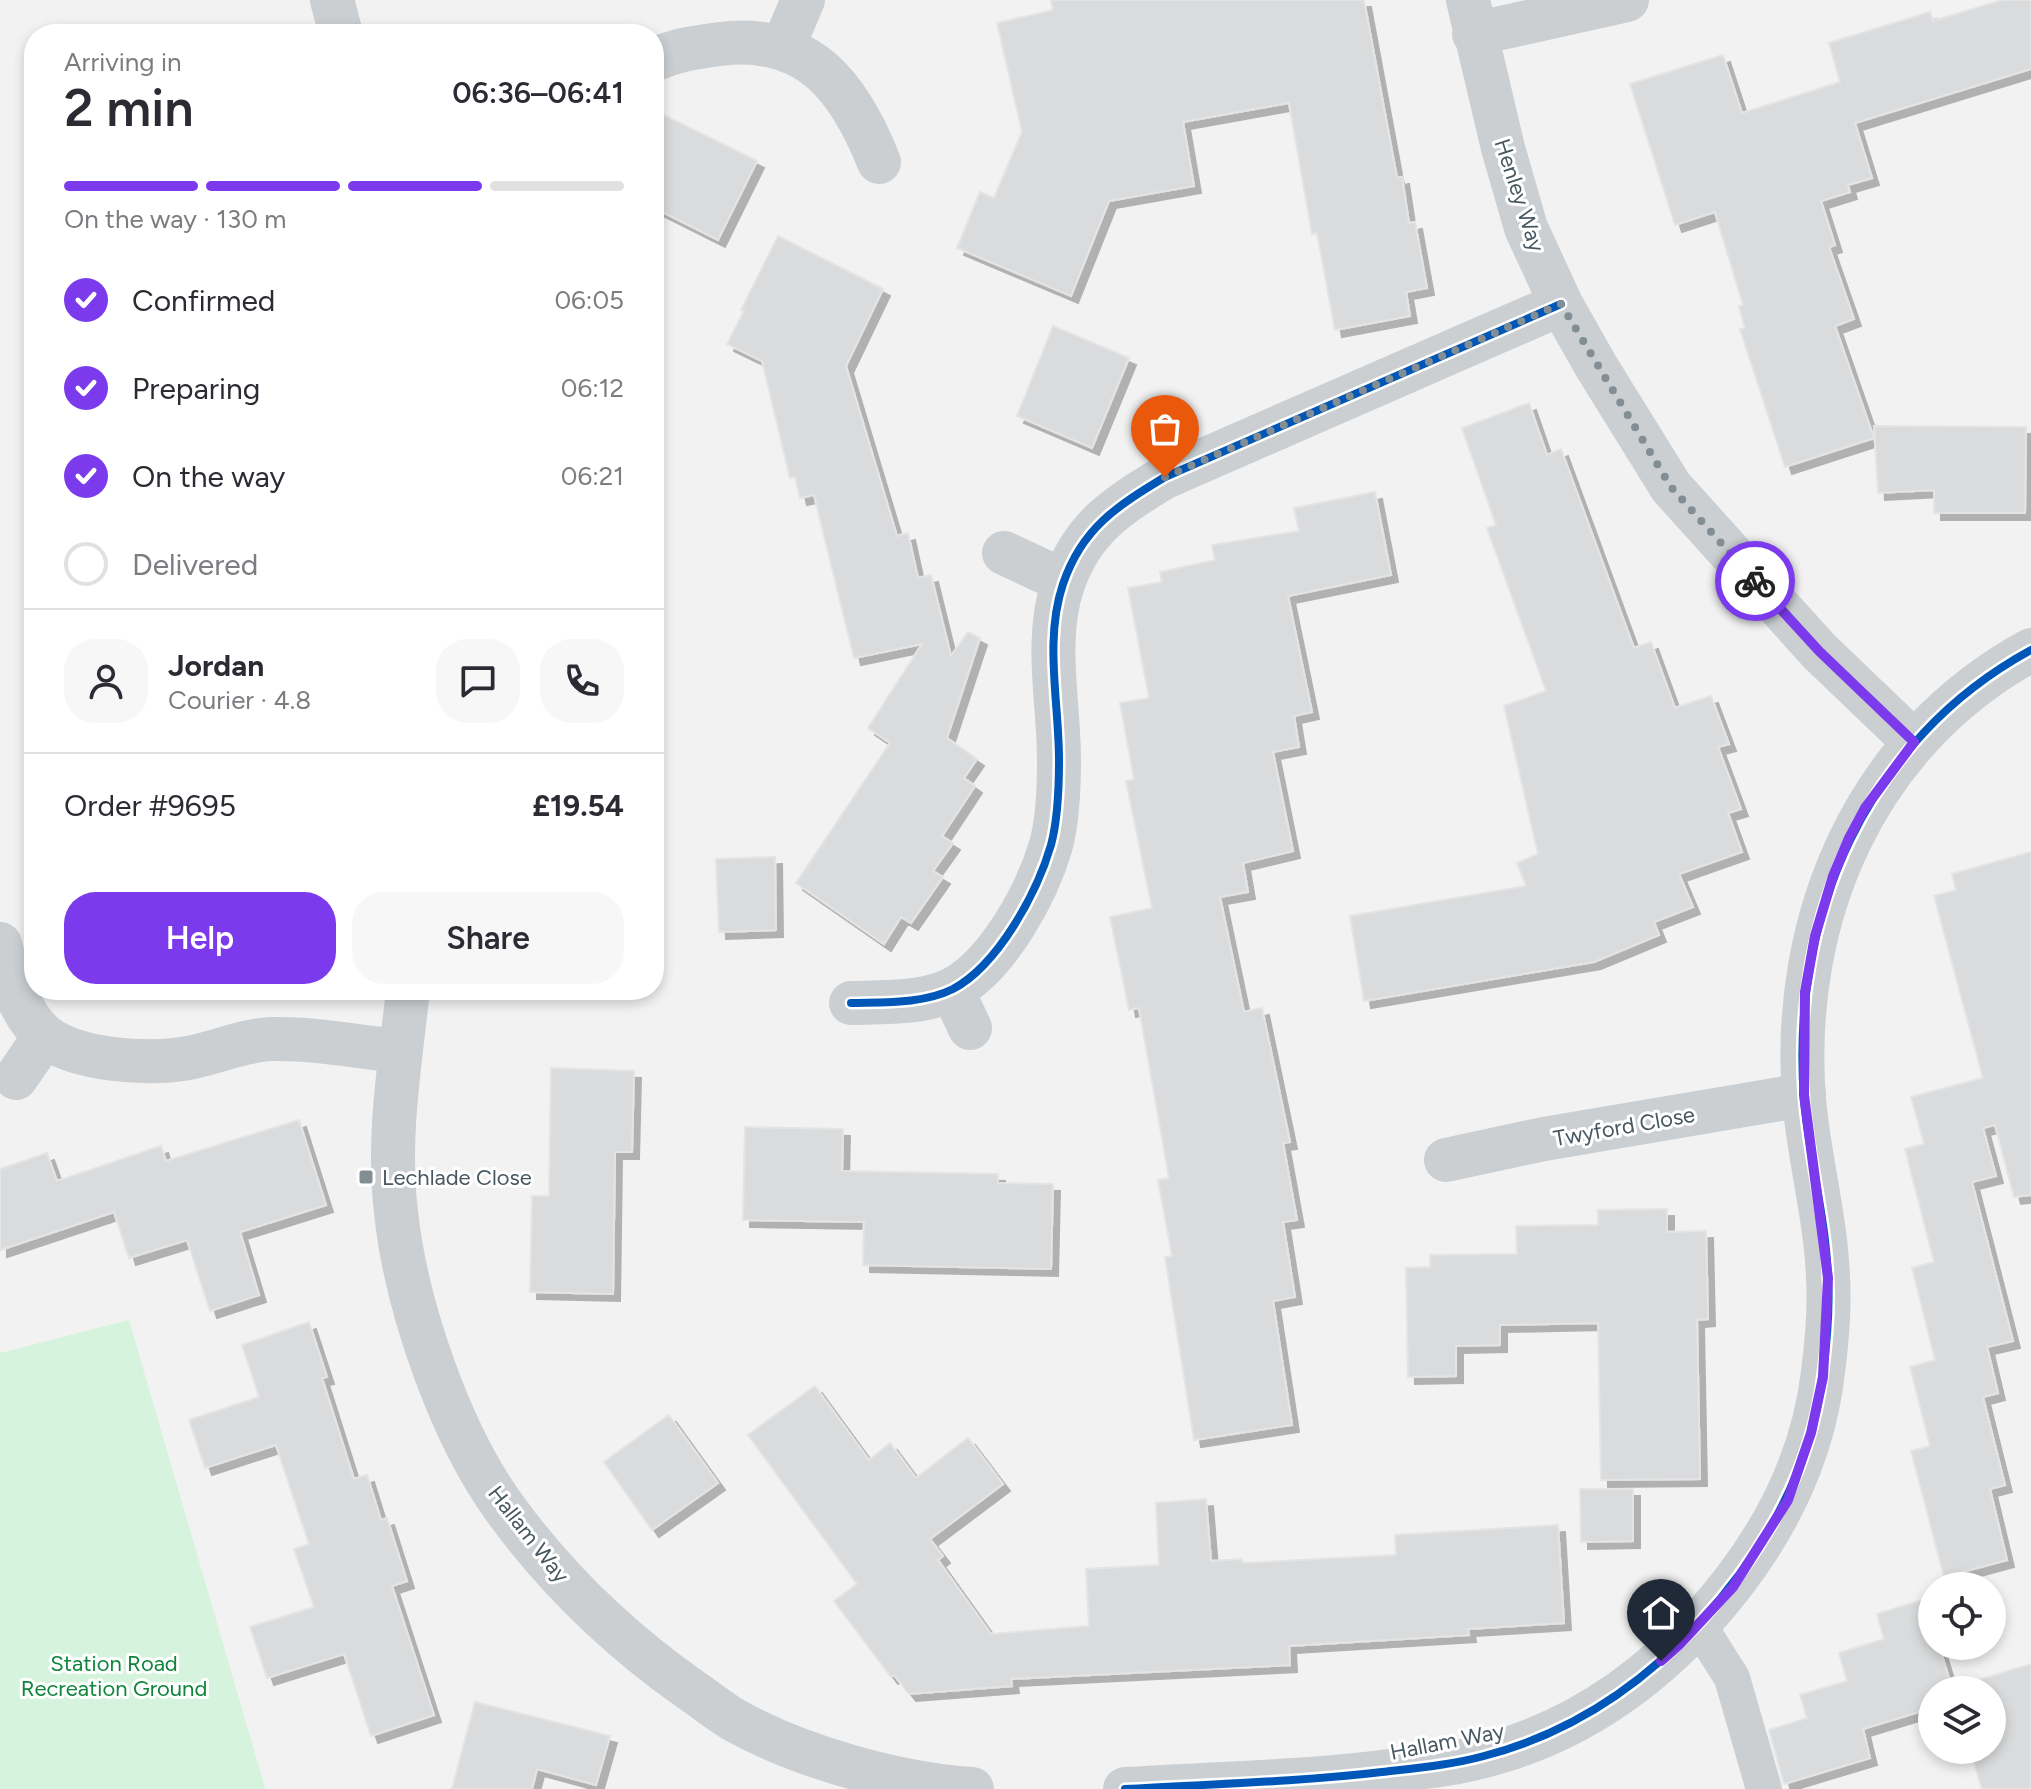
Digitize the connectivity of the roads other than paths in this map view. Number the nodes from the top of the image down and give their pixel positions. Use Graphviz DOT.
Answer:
graph roads {
  1 [pos="332,0"];
  2 [pos="803,0"];
  3 [pos="1627,0"];
  4 [pos="1471,17"];
  5 [pos="338,24"];
  6 [pos="783,47"];
  7 [pos="664,56"];
  8 [pos="879,162"];
  9 [pos="1561,304"];
  10 [pos="1004,553"];
  11 [pos="1064,581"];
  12 [pos="2031,650"];
  13 [pos="1914,742"];
  14 [pos="0,944"];
  15 [pos="952,990"];
  16 [pos="407,1000"];
  17 [pos="851,1003"];
  18 [pos="970,1028"];
  19 [pos="45,1036"];
  20 [pos="400,1051"];
  21 [pos="16,1078"];
  22 [pos="1804,1095"];
  23 [pos="1446,1160"];
  24 [pos="1698,1624"];
  25 [pos="846,1777"];
  26 [pos="972,1789"];
  27 [pos="1125,1789"];
  28 [pos="1764,1789"];
  1 -- 5 [label="street"];
  2 -- 6 [label="street"];
  3 -- 4 [label="street"];
  4 -- 9 [label="street, Henley Way"];
  6 -- 7 [label="street"];
  6 -- 8 [label="street"];
  9 -- 11 [label="street"];
  9 -- 13 [label="street, Henley Way"];
  10 -- 11 [label="street"];
  11 -- 15 [label="street"];
  12 -- 13 [label="street, Hallam Way"];
  13 -- 22 [label="street, Hallam Way"];
  14 -- 19 [label="street"];
  15 -- 17 [label="street"];
  15 -- 18 [label="street"];
  16 -- 20 [label="street, Hallam Way"];
  19 -- 20 [label="street"];
  19 -- 21 [label="street"];
  20 -- 25 [label="street, Hallam Way"];
  22 -- 23 [label="street, Twyford Close"];
  22 -- 24 [label="street, Hallam Way"];
  24 -- 27 [label="street, Hallam Way"];
  24 -- 28 [label="lane"];
  25 -- 26 [label="street, Hallam Way"];
}
